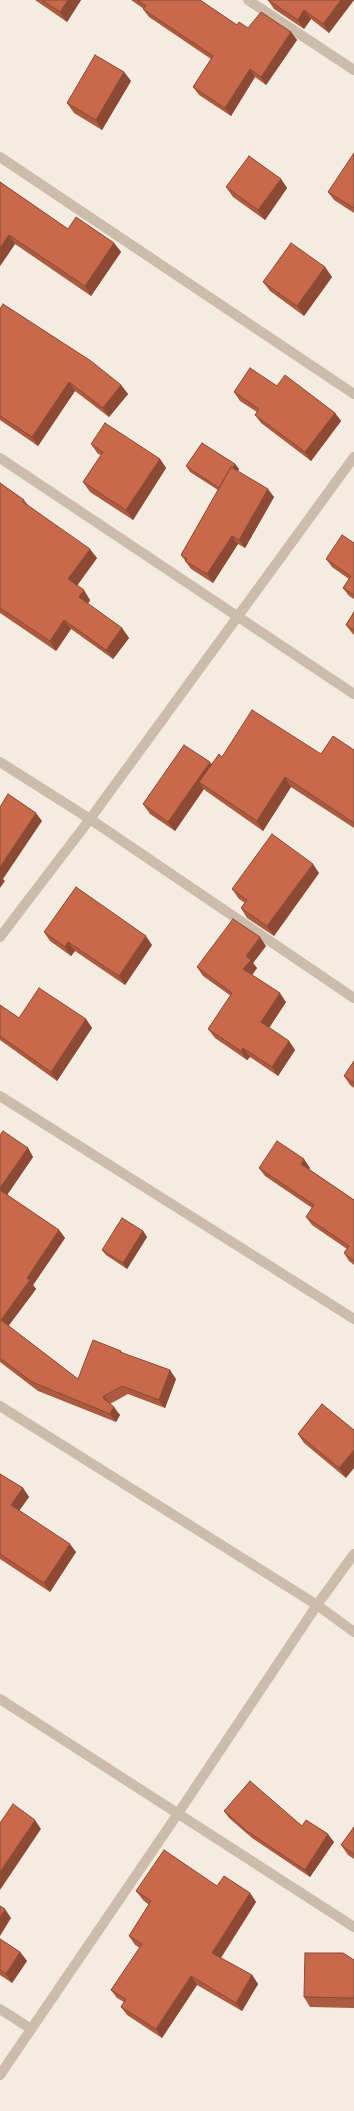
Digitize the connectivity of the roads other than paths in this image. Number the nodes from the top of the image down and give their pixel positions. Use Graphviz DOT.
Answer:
graph roads {
  1 [pos="248,0"];
  2 [pos="354,70"];
  3 [pos="0,157"];
  4 [pos="354,394"];
  5 [pos="354,457"];
  6 [pos="0,458"];
  7 [pos="237,618"];
  8 [pos="354,694"];
  9 [pos="0,762"];
  10 [pos="90,819"];
  11 [pos="0,937"];
  12 [pos="354,998"];
  13 [pos="0,1096"];
  14 [pos="354,1319"];
  15 [pos="0,1406"];
  16 [pos="354,1554"];
  17 [pos="317,1605"];
  18 [pos="354,1632"];
  19 [pos="0,1699"];
  20 [pos="177,1815"];
  21 [pos="354,1927"];
  22 [pos="0,2009"];
  23 [pos="31,2029"];
  24 [pos="0,2075"];
  1 -- 2 [label="street"];
  3 -- 4 [label="street"];
  5 -- 7 [label="street"];
  6 -- 7 [label="street"];
  7 -- 8 [label="street"];
  7 -- 10 [label="street"];
  9 -- 10 [label="street"];
  10 -- 11 [label="street"];
  10 -- 12 [label="street"];
  13 -- 14 [label="street"];
  15 -- 17 [label="street"];
  16 -- 17 [label="street"];
  17 -- 18 [label="street"];
  17 -- 20 [label="street"];
  19 -- 20 [label="street"];
  20 -- 21 [label="street"];
  20 -- 23 [label="street"];
  22 -- 23 [label="street"];
  23 -- 24 [label="street"];
}
